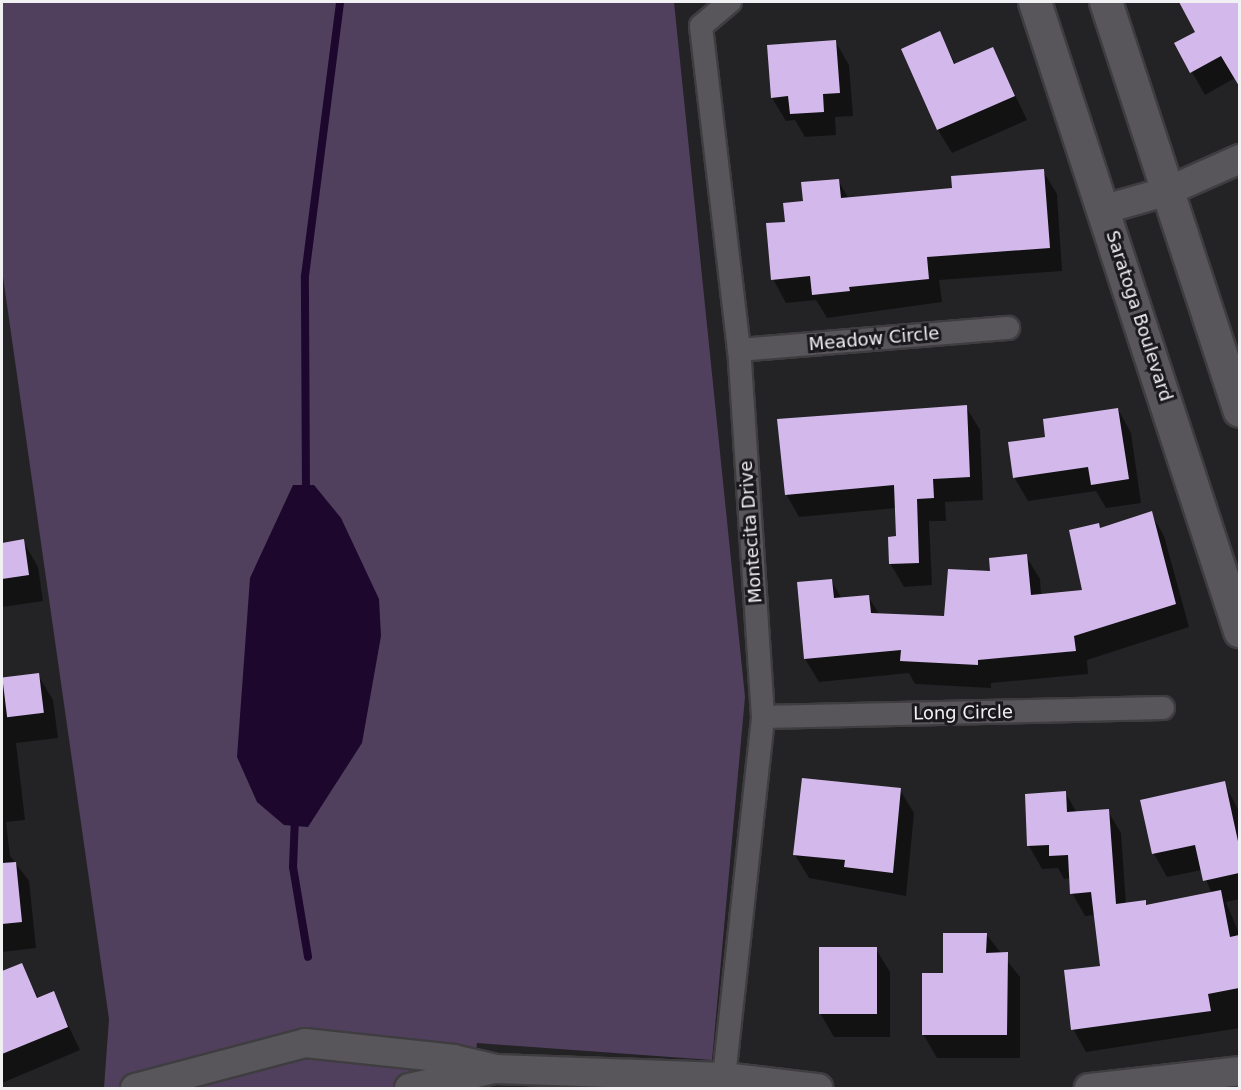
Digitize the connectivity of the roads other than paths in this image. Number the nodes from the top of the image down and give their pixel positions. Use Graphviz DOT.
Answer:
graph roads {
  1 [pos="730,2"];
  2 [pos="1035,2"];
  3 [pos="1106,2"];
  4 [pos="1239,159"];
  5 [pos="1168,191"];
  6 [pos="1105,210"];
  7 [pos="1008,328"];
  8 [pos="739,350"];
  9 [pos="1239,411"];
  10 [pos="1239,631"];
  11 [pos="1162,708"];
  12 [pos="763,717"];
  13 [pos="496,1069"];
  14 [pos="1239,1071"];
  15 [pos="724,1077"];
  16 [pos="135,1089"];
  17 [pos="409,1089"];
  18 [pos="818,1089"];
  19 [pos="1089,1089"];
  1 -- 8 [label="street, Montecita Drive"];
  2 -- 6 [label="main road, Saratoga Boulevard"];
  3 -- 5 [label="main road"];
  4 -- 5 [label="street"];
  5 -- 6 [label="street"];
  5 -- 9 [label="main road"];
  6 -- 10 [label="main road, Saratoga Boulevard"];
  7 -- 8 [label="street, Meadow Circle"];
  8 -- 12 [label="street, Montecita Drive"];
  11 -- 12 [label="street, Long Circle"];
  12 -- 15 [label="street, Montecita Drive"];
  13 -- 15 [label="street"];
  13 -- 16 [label="street"];
  13 -- 17 [label="street"];
  14 -- 19 [label="street"];
  15 -- 18 [label="street"];
}
